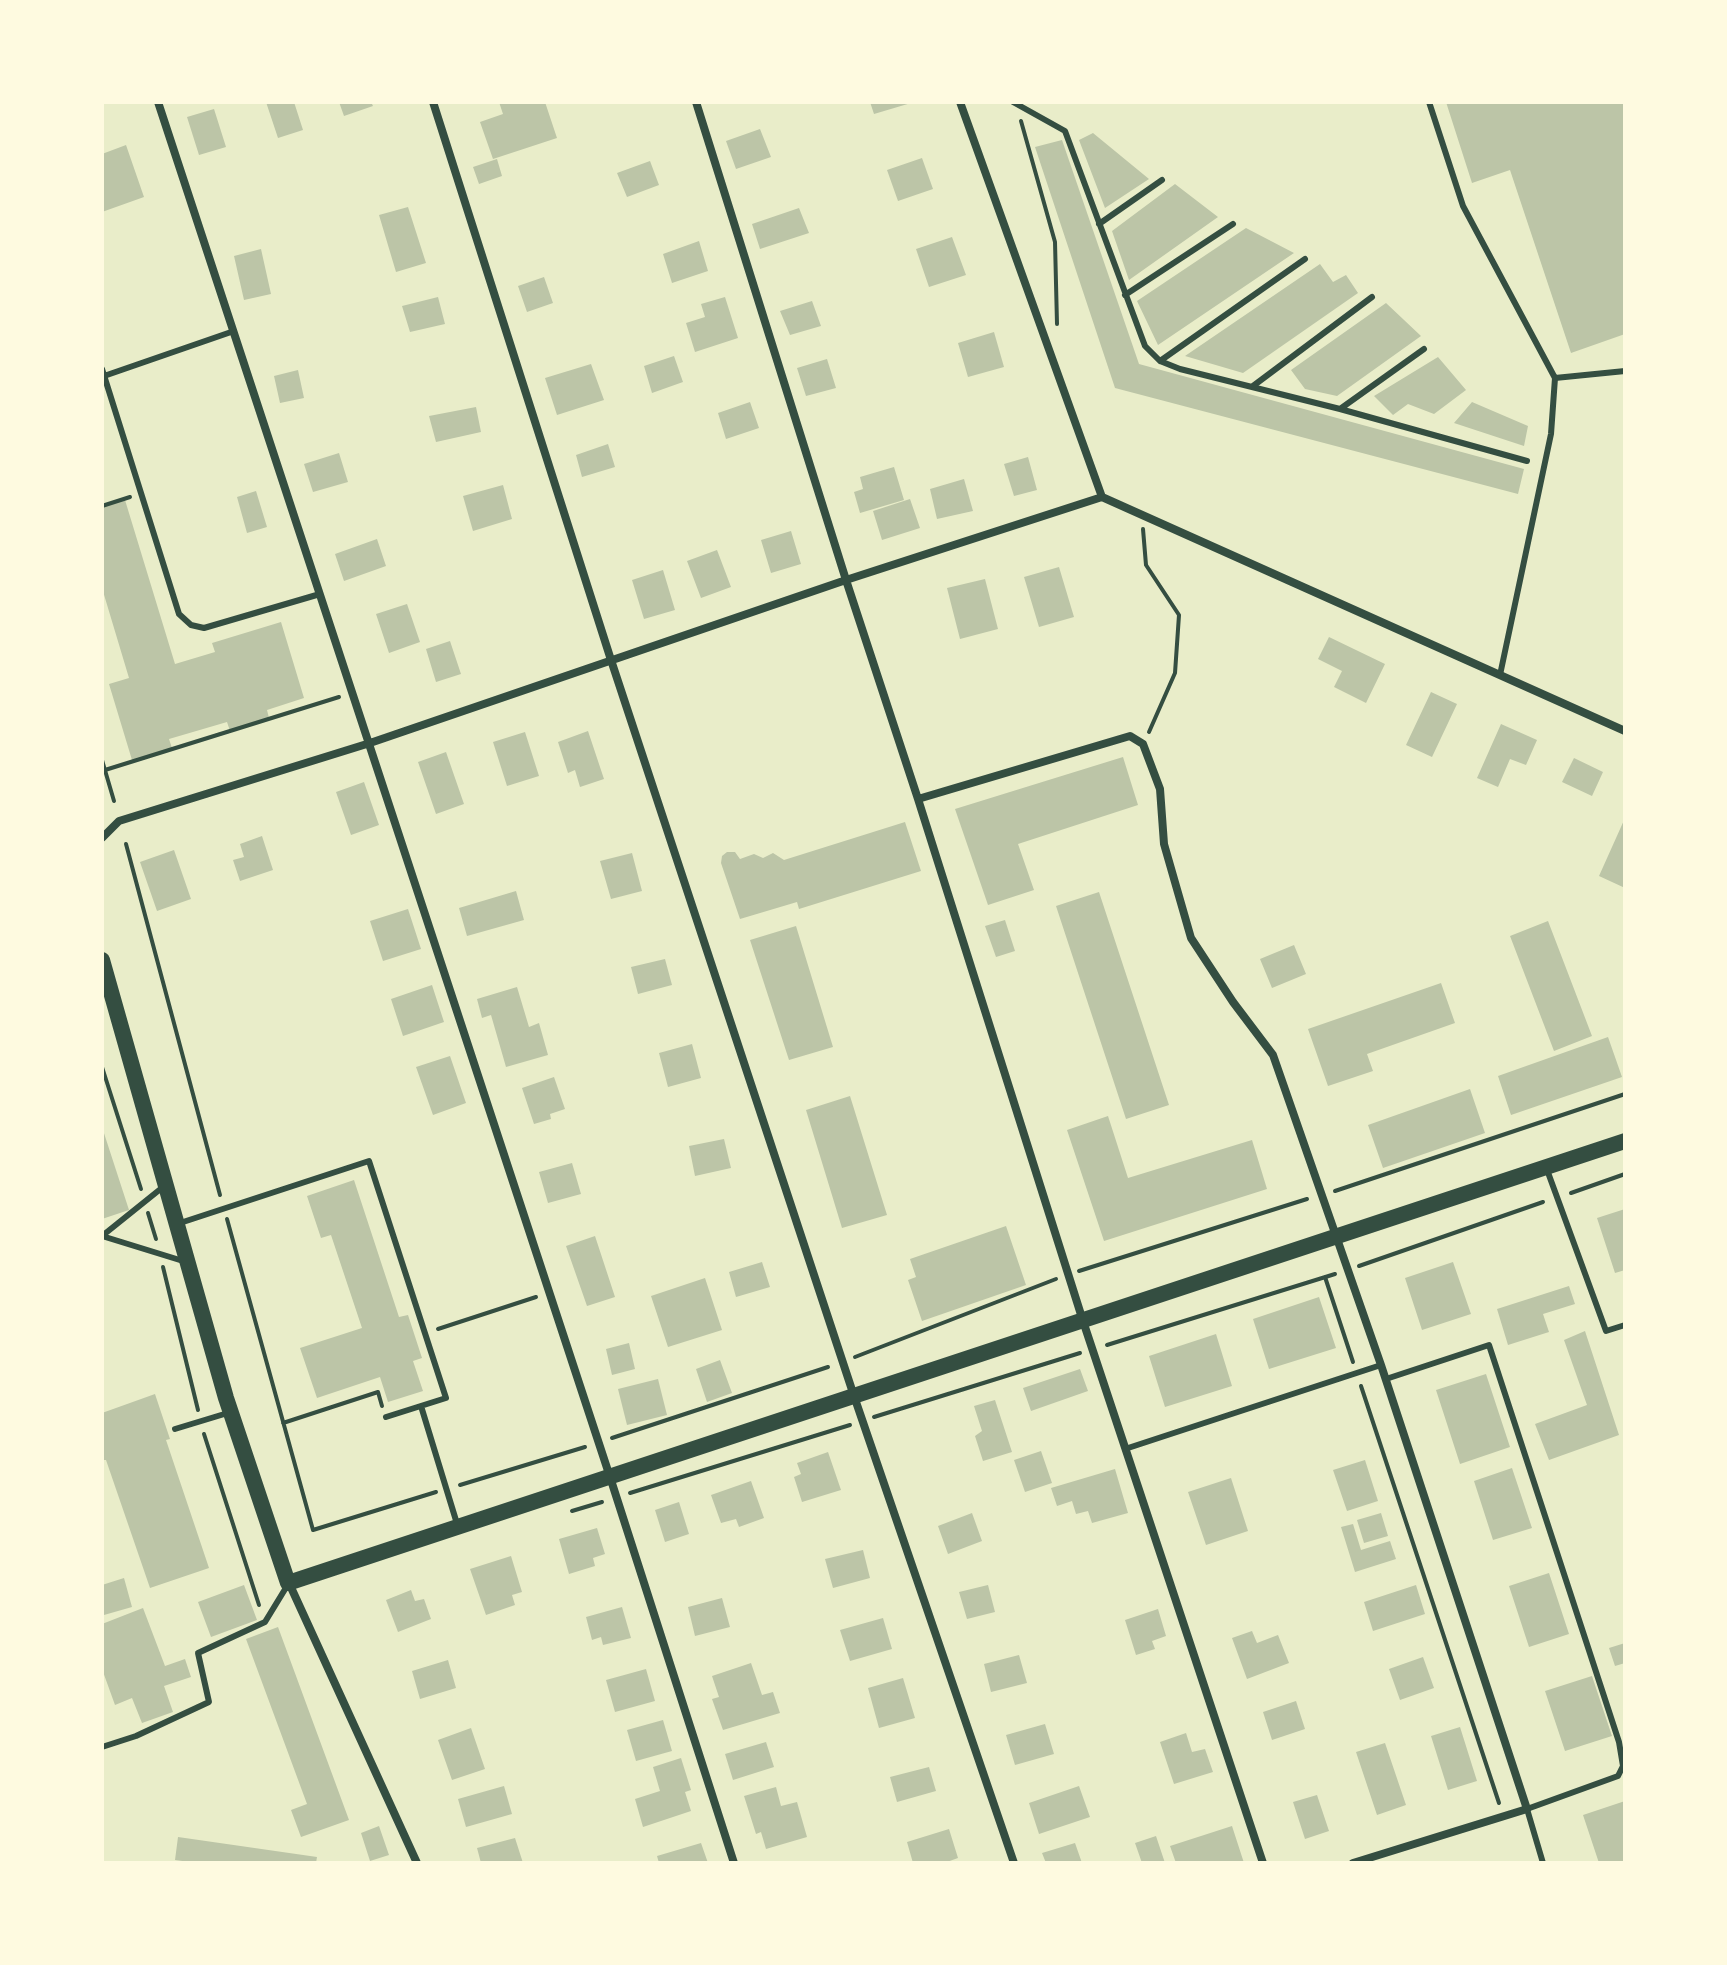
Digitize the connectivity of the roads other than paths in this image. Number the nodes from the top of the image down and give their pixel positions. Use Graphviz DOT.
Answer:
graph roads {
  1 [pos="158,102"];
  2 [pos="433,102"];
  3 [pos="696,102"];
  4 [pos="960,102"];
  5 [pos="1429,102"];
  6 [pos="1014,103"];
  7 [pos="1162,180"];
  8 [pos="1099,224"];
  9 [pos="1233,224"];
  10 [pos="1305,259"];
  11 [pos="1125,295"];
  12 [pos="1372,297"];
  13 [pos="234,331"];
  14 [pos="1424,349"];
  15 [pos="1160,361"];
  16 [pos="1625,371"];
  17 [pos="103,372"];
  18 [pos="1555,378"];
  19 [pos="1253,386"];
  20 [pos="1340,409"];
  21 [pos="1527,461"];
  22 [pos="1102,497"];
  23 [pos="846,580"];
  24 [pos="320,594"];
  25 [pos="611,660"];
  26 [pos="1500,675"];
  27 [pos="1625,731"];
  28 [pos="370,743"];
  29 [pos="918,799"];
  30 [pos="102,838"];
  31 [pos="102,960"];
  32 [pos="1625,1141"];
  33 [pos="1546,1167"];
  34 [pos="165,1184"];
  35 [pos="176,1224"];
  36 [pos="102,1236"];
  37 [pos="1336,1238"];
  38 [pos="187,1262"];
  39 [pos="1083,1321"];
  40 [pos="1625,1325"];
  41 [pos="1381,1365"];
  42 [pos="1386,1379"];
  43 [pos="854,1396"];
  44 [pos="421,1406"];
  45 [pos="231,1412"];
  46 [pos="386,1417"];
  47 [pos="175,1429"];
  48 [pos="1125,1449"];
  49 [pos="610,1477"];
  50 [pos="458,1527"];
  51 [pos="288,1583"];
  52 [pos="102,1747"];
  53 [pos="1527,1809"];
  54 [pos="417,1863"];
  55 [pos="734,1863"];
  56 [pos="1014,1863"];
  57 [pos="1263,1863"];
  58 [pos="1353,1863"];
  59 [pos="1543,1863"];
  1 -- 13 [label="street"];
  2 -- 25 [label="street"];
  3 -- 23 [label="street"];
  4 -- 22 [label="street"];
  5 -- 18 [label="lane"];
  6 -- 8 [label="lane"];
  7 -- 8 [label="lane"];
  8 -- 11 [label="lane"];
  9 -- 11 [label="lane"];
  10 -- 15 [label="lane"];
  11 -- 15 [label="lane"];
  12 -- 19 [label="lane"];
  13 -- 17 [label="lane"];
  13 -- 24 [label="street"];
  14 -- 20 [label="lane"];
  15 -- 19 [label="lane"];
  16 -- 18 [label="lane"];
  17 -- 24 [label="lane"];
  18 -- 26 [label="lane"];
  19 -- 20 [label="lane"];
  20 -- 21 [label="lane"];
  22 -- 23 [label="street"];
  22 -- 26 [label="street"];
  23 -- 25 [label="street"];
  23 -- 29 [label="street"];
  24 -- 28 [label="street"];
  25 -- 28 [label="street"];
  25 -- 43 [label="street"];
  26 -- 27 [label="street"];
  28 -- 30 [label="street"];
  28 -- 49 [label="street"];
  29 -- 37 [label="street"];
  29 -- 39 [label="street"];
  31 -- 34 [label="main road"];
  32 -- 33 [label="main road"];
  33 -- 37 [label="main road"];
  33 -- 40 [label="lane"];
  34 -- 35 [label="main road"];
  34 -- 36 [label="lane"];
  35 -- 38 [label="main road"];
  35 -- 44 [label="lane"];
  36 -- 38 [label="lane"];
  37 -- 39 [label="main road"];
  37 -- 41 [label="street"];
  38 -- 45 [label="main road"];
  39 -- 43 [label="main road"];
  39 -- 48 [label="street"];
  41 -- 42 [label="street"];
  41 -- 48 [label="lane"];
  42 -- 53 [label="street"];
  42 -- 53 [label="lane"];
  43 -- 49 [label="main road"];
  43 -- 56 [label="street"];
  44 -- 46 [label="lane"];
  44 -- 50 [label="lane"];
  45 -- 47 [label="lane"];
  45 -- 51 [label="main road"];
  48 -- 57 [label="street"];
  49 -- 50 [label="main road"];
  49 -- 55 [label="street"];
  50 -- 51 [label="main road"];
  51 -- 52 [label="lane"];
  51 -- 54 [label="street"];
  53 -- 58 [label="street"];
  53 -- 59 [label="lane"];
}
